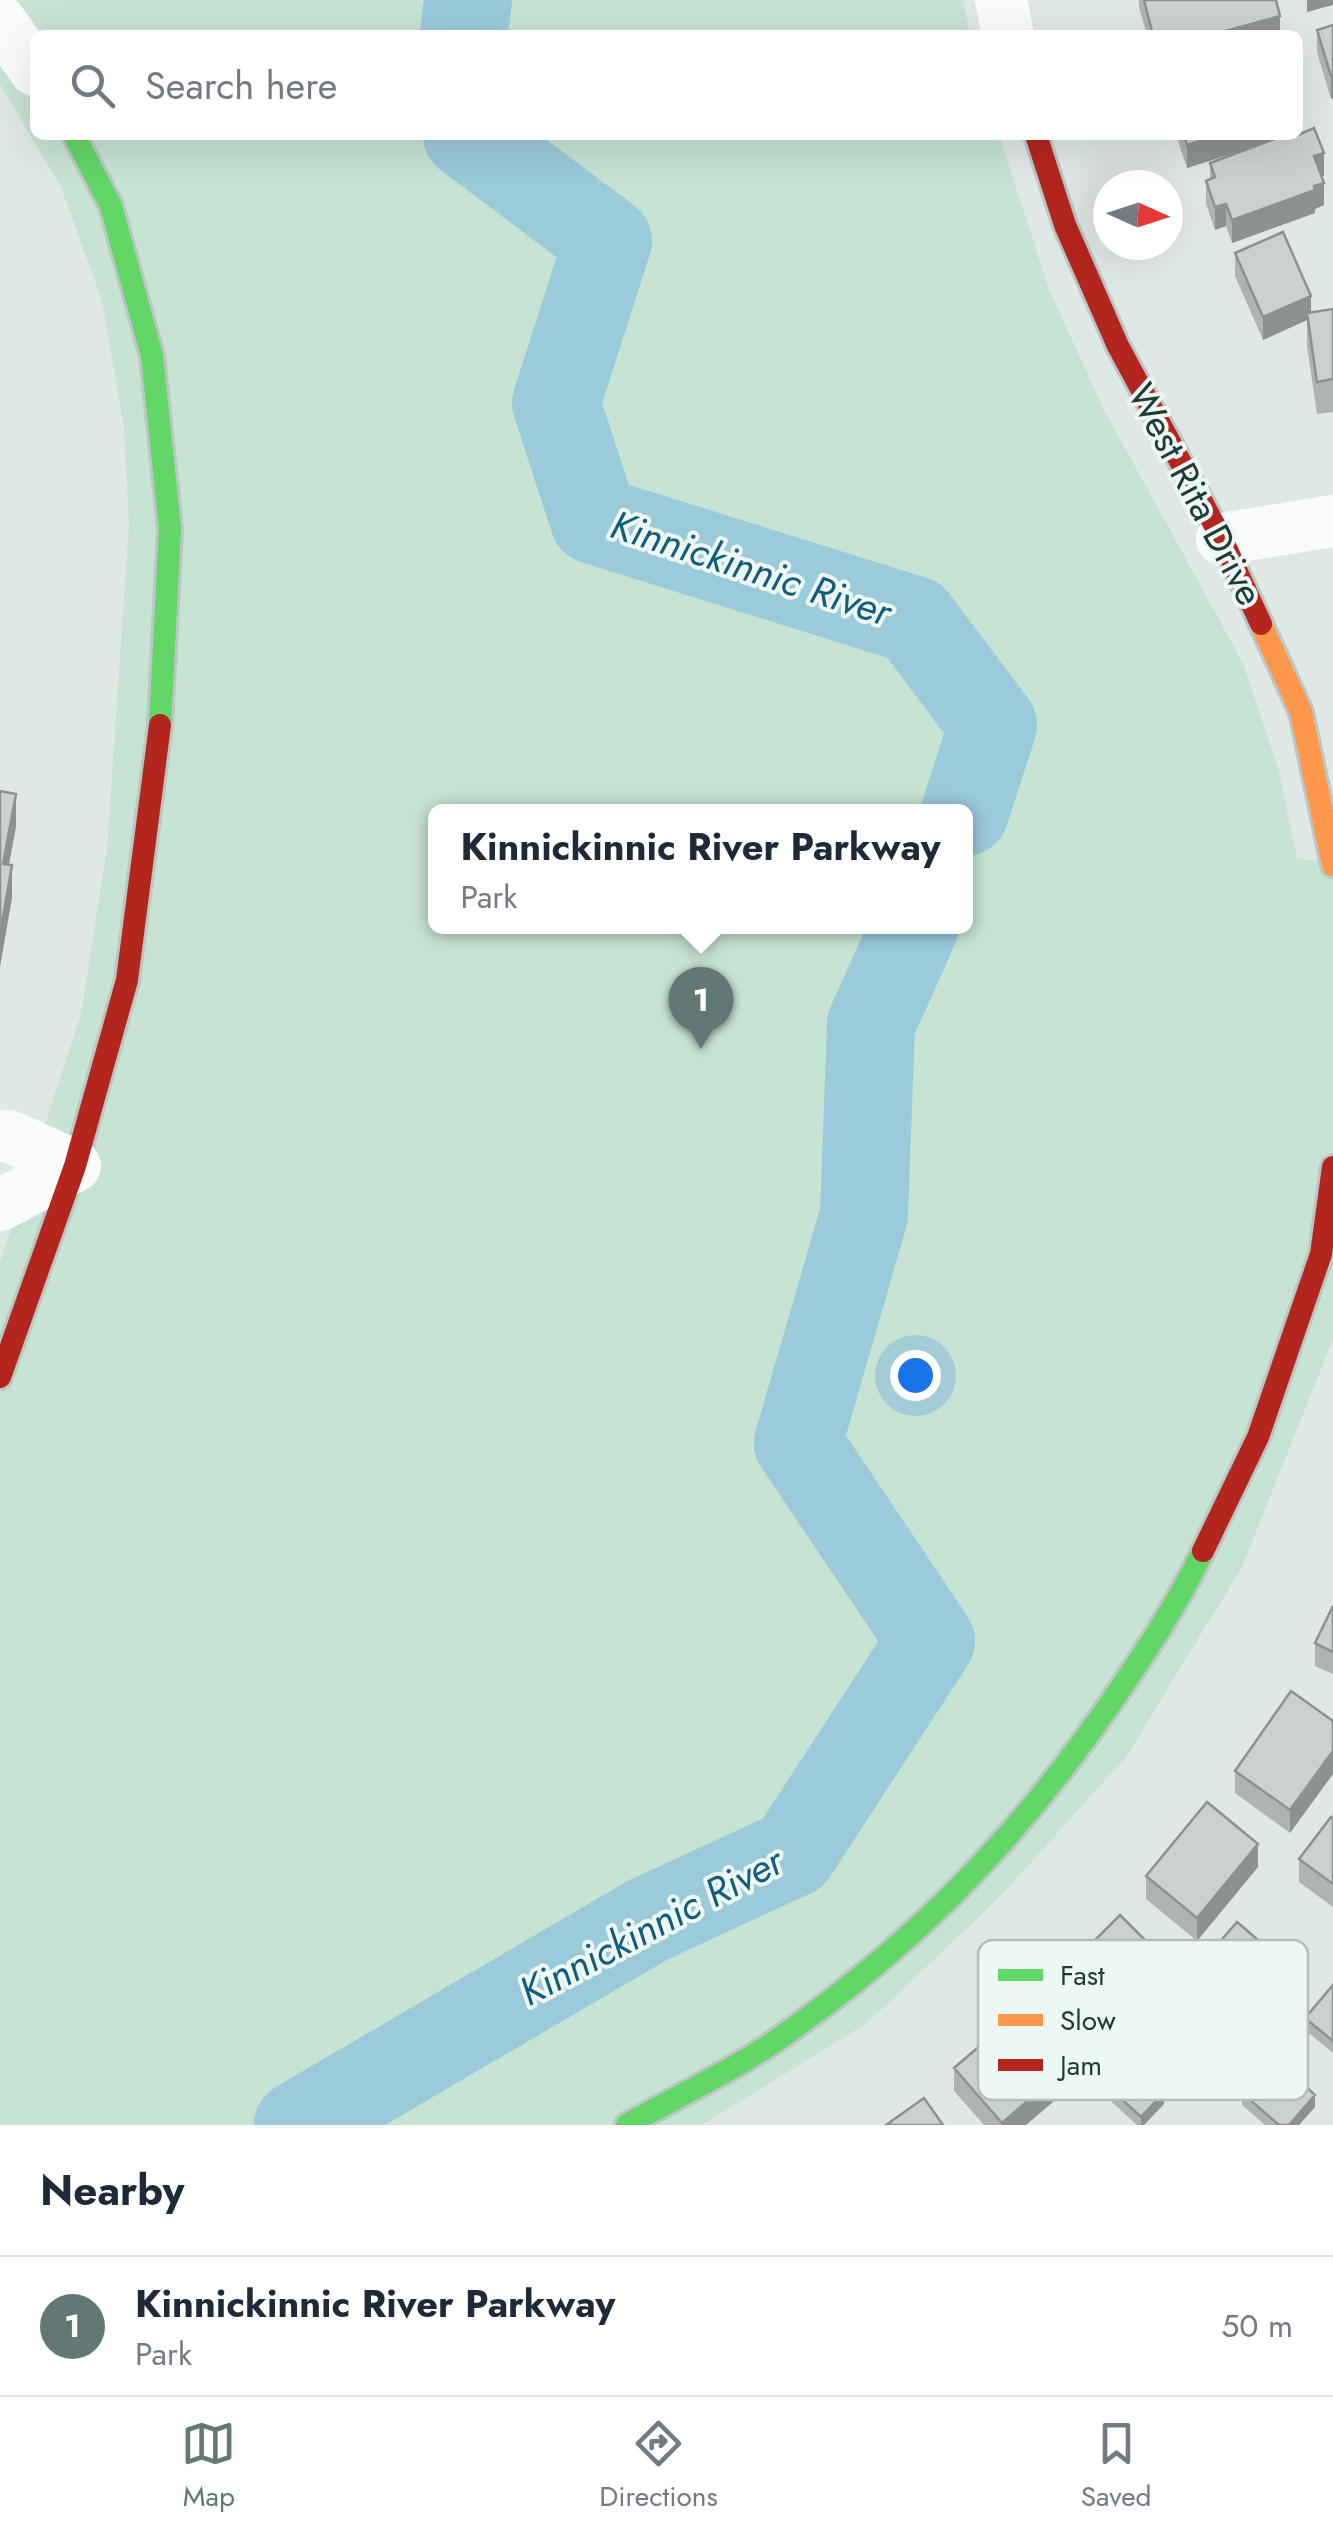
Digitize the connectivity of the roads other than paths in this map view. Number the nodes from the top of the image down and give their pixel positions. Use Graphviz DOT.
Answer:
graph roads {
  1 [pos="1001,0"];
  2 [pos="0,21"];
  3 [pos="1007,30"];
  4 [pos="30,63"];
  5 [pos="77,140"];
  6 [pos="1038,140"];
  7 [pos="1333,521"];
  8 [pos="1222,539"];
  9 [pos="1333,862"];
  10 [pos="0,1136"];
  11 [pos="75,1166"];
  12 [pos="1333,1168"];
  13 [pos="0,1205"];
  14 [pos="1327,1254"];
  15 [pos="0,1377"];
  16 [pos="627,2125"];
  1 -- 3 [label="street"];
  2 -- 4 [label="street"];
  5 -- 11 [label="street"];
  6 -- 8 [label="street, West Rita Drive"];
  7 -- 8 [label="street"];
  8 -- 9 [label="street, West Rita Drive"];
  10 -- 11 [label="street"];
  11 -- 13 [label="street"];
  11 -- 15 [label="street"];
  12 -- 14 [label="street"];
  14 -- 16 [label="street"];
}
